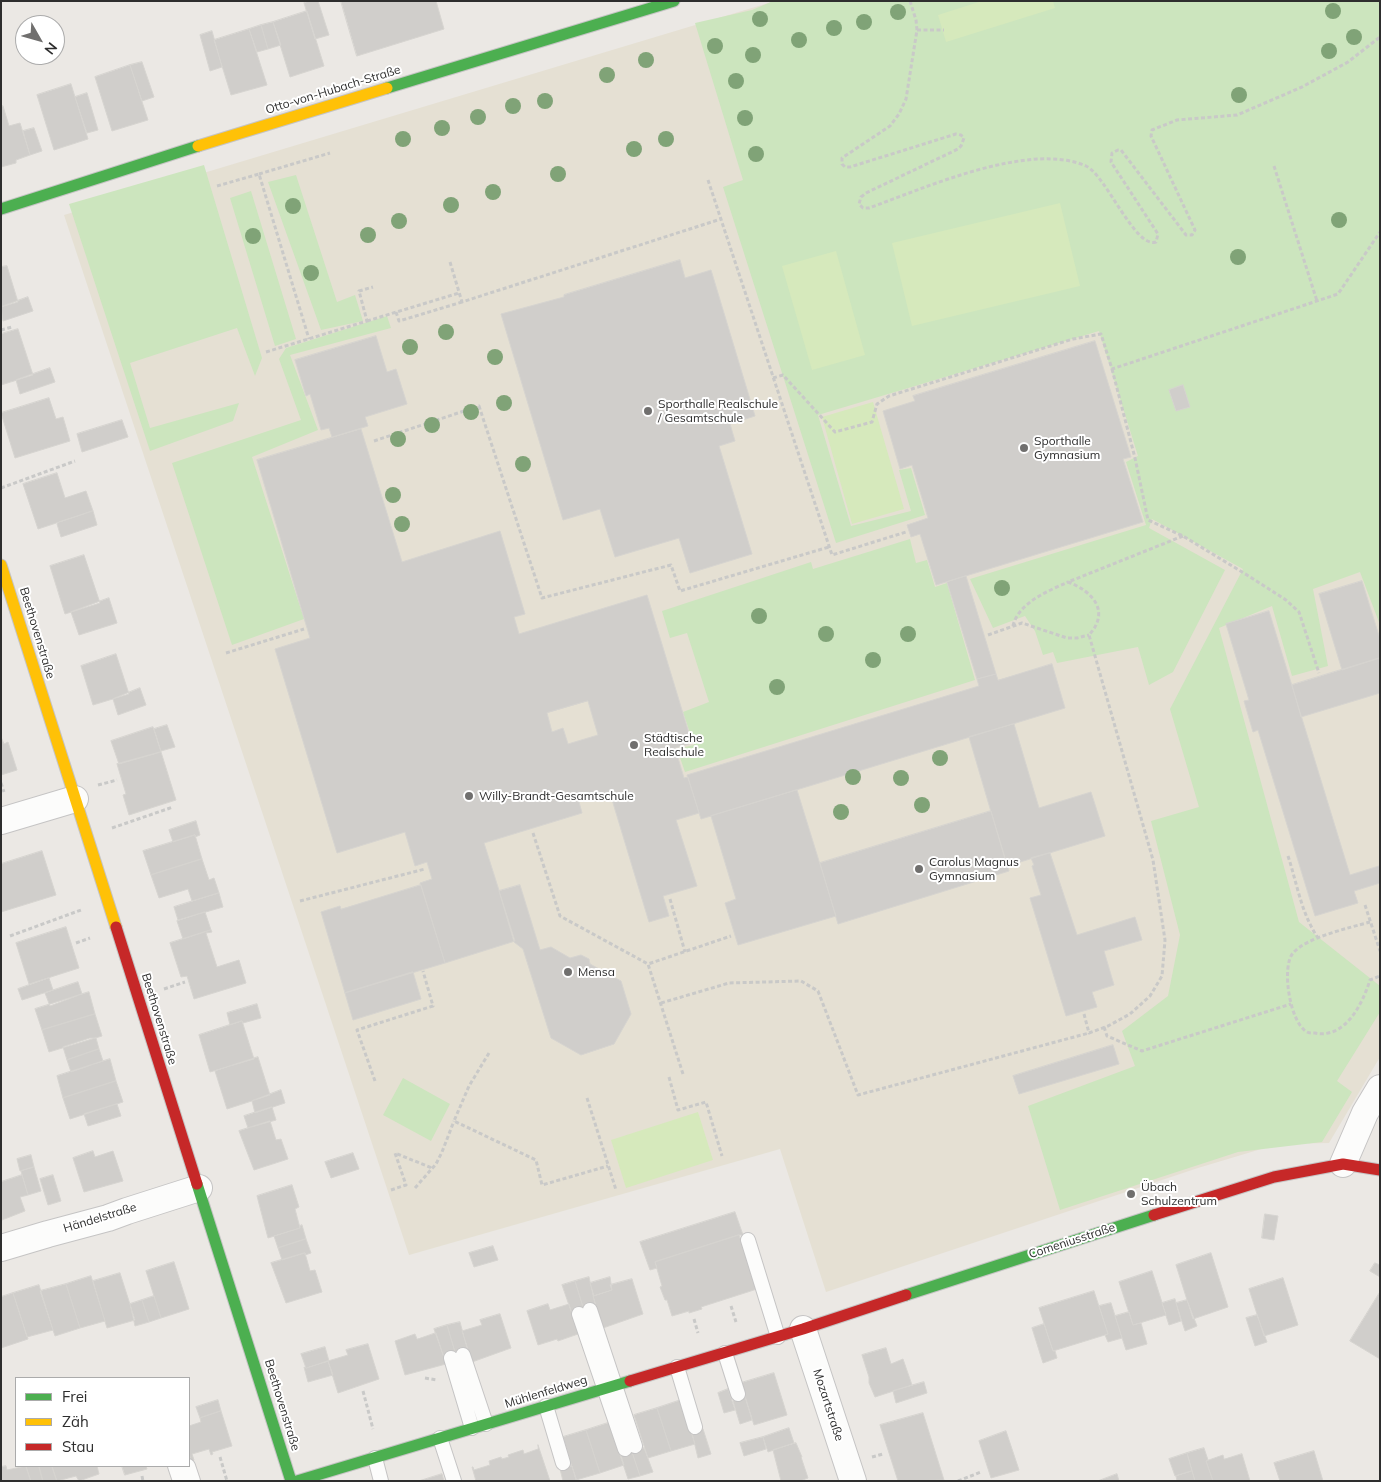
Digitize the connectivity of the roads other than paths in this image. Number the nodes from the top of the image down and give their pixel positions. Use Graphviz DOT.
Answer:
graph roads {
  1 [pos="674,1"];
  2 [pos="1,208"];
  3 [pos="1,565"];
  4 [pos="75,799"];
  5 [pos="1,821"];
  6 [pos="1380,1088"];
  7 [pos="1343,1164"];
  8 [pos="1380,1170"];
  9 [pos="199,1188"];
  10 [pos="748,1240"];
  11 [pos="1,1248"];
  12 [pos="585,1312"];
  13 [pos="803,1329"];
  14 [pos="778,1337"];
  15 [pos="725,1353"];
  16 [pos="677,1367"];
  17 [pos="610,1387"];
  18 [pos="738,1394"];
  19 [pos="546,1406"];
  20 [pos="486,1424"];
  21 [pos="695,1427"];
  22 [pos="472,1428"];
  23 [pos="440,1438"];
  24 [pos="630,1447"];
  25 [pos="378,1457"];
  26 [pos="563,1463"];
  27 [pos="175,1467"];
  28 [pos="188,1467"];
  29 [pos="180,1481"];
  30 [pos="192,1481"];
  31 [pos="291,1481"];
  32 [pos="297,1481"];
  33 [pos="381,1481"];
  34 [pos="454,1481"];
  35 [pos="852,1481"];
  1 -- 2 [label="street, Otto-von-Hubach-Straße"];
  3 -- 4 [label="street, Beethovenstraße"];
  4 -- 5 [label="street"];
  4 -- 9 [label="street, Beethovenstraße"];
  6 -- 7 [label="street"];
  7 -- 8 [label="street, Comeniusstraße"];
  7 -- 13 [label="street, Comeniusstraße"];
  9 -- 11 [label="street, Händelstraße"];
  9 -- 31 [label="street, Beethovenstraße"];
  10 -- 14 [label="lane"];
  12 -- 17 [label="lane"];
  13 -- 14 [label="street, Mühlenfeldweg"];
  13 -- 35 [label="street, Mozartstraße"];
  14 -- 15 [label="street, Mühlenfeldweg"];
  15 -- 16 [label="street, Mühlenfeldweg"];
  15 -- 18 [label="lane"];
  16 -- 17 [label="street, Mühlenfeldweg"];
  16 -- 21 [label="lane"];
  17 -- 19 [label="street, Mühlenfeldweg"];
  17 -- 24 [label="lane"];
  19 -- 20 [label="street, Mühlenfeldweg"];
  19 -- 26 [label="lane"];
  20 -- 22 [label="street, Mühlenfeldweg"];
  20 -- 22 [label="lane"];
  22 -- 23 [label="street, Mühlenfeldweg"];
  23 -- 25 [label="street, Mühlenfeldweg"];
  23 -- 34 [label="lane"];
  25 -- 32 [label="street, Mühlenfeldweg"];
  25 -- 33 [label="lane"];
  27 -- 29 [label="lane"];
  28 -- 30 [label="lane"];
}
